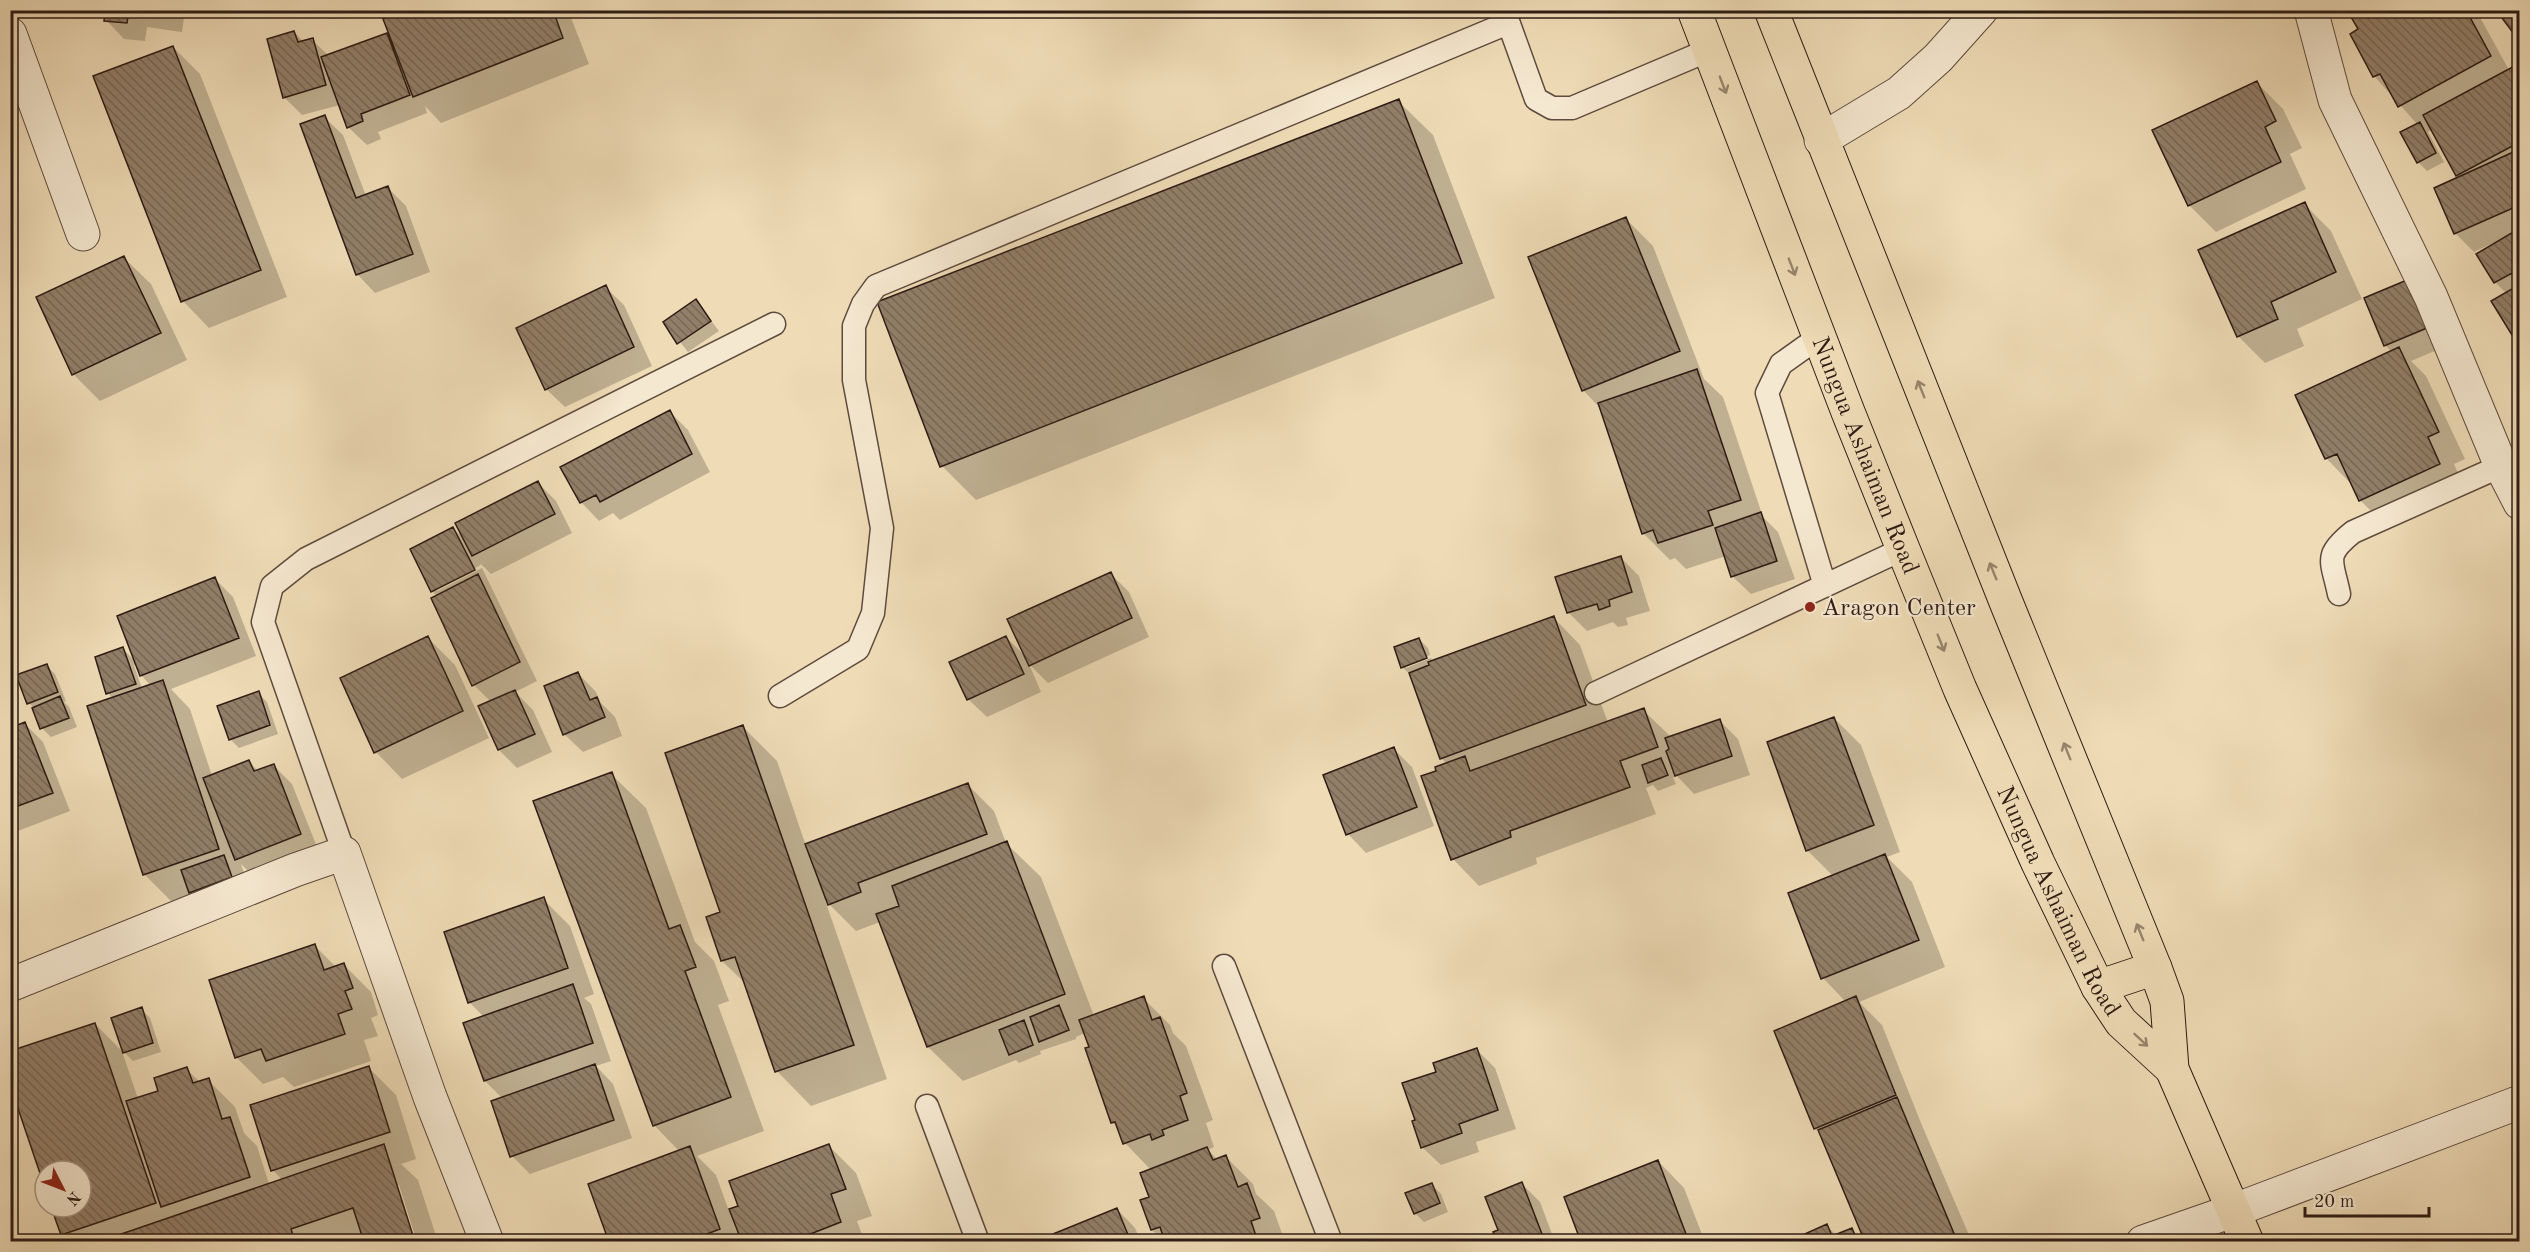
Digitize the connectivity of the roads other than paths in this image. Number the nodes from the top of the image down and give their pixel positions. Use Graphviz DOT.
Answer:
graph roads {
  1 [pos="1694,10"];
  2 [pos="1772,10"];
  3 [pos="1981,10"];
  4 [pos="2311,10"];
  5 [pos="1506,17"];
  6 [pos="10,34"];
  7 [pos="1709,50"];
  8 [pos="1821,140"];
  9 [pos="83,234"];
  10 [pos="774,324"];
  11 [pos="1819,337"];
  12 [pos="2501,466"];
  13 [pos="2520,503"];
  14 [pos="1903,549"];
  15 [pos="1825,586"];
  16 [pos="2339,594"];
  17 [pos="1596,693"];
  18 [pos="780,696"];
  19 [pos="344,853"];
  20 [pos="1224,966"];
  21 [pos="2155,968"];
  22 [pos="10,985"];
  23 [pos="2098,987"];
  24 [pos="2172,1069"];
  25 [pos="2520,1102"];
  26 [pos="927,1106"];
  27 [pos="2235,1210"];
  28 [pos="487,1242"];
  29 [pos="978,1242"];
  30 [pos="1331,1242"];
  31 [pos="2143,1242"];
  32 [pos="2247,1242"];
  1 -- 7 [label="main road, Nungua Ashaiman Road"];
  2 -- 8 [label="main road, Nungua Ashaiman Road"];
  3 -- 8 [label="street"];
  4 -- 12 [label="street"];
  5 -- 7 [label="lane"];
  5 -- 18 [label="lane"];
  6 -- 9 [label="street"];
  7 -- 11 [label="main road, Nungua Ashaiman Road, one-way"];
  21 -- 8 [label="main road, Nungua Ashaiman Road, one-way"];
  10 -- 19 [label="lane"];
  11 -- 14 [label="main road, Nungua Ashaiman Road"];
  11 -- 15 [label="lane"];
  12 -- 13 [label="street"];
  12 -- 16 [label="lane"];
  14 -- 15 [label="lane"];
  14 -- 23 [label="main road, Nungua Ashaiman Road, one-way"];
  15 -- 17 [label="lane"];
  19 -- 22 [label="street"];
  19 -- 28 [label="street"];
  20 -- 30 [label="lane"];
  21 -- 23 [label="main road"];
  21 -- 24 [label="main road, Nungua Ashaiman Road"];
  23 -- 24 [label="main road, Nungua Ashaiman Road, one-way"];
  24 -- 27 [label="main road, Nungua Ashaiman Road"];
  25 -- 27 [label="street"];
  26 -- 29 [label="lane"];
  27 -- 31 [label="street"];
  27 -- 32 [label="main road, Nungua Ashaiman Road"];
}
